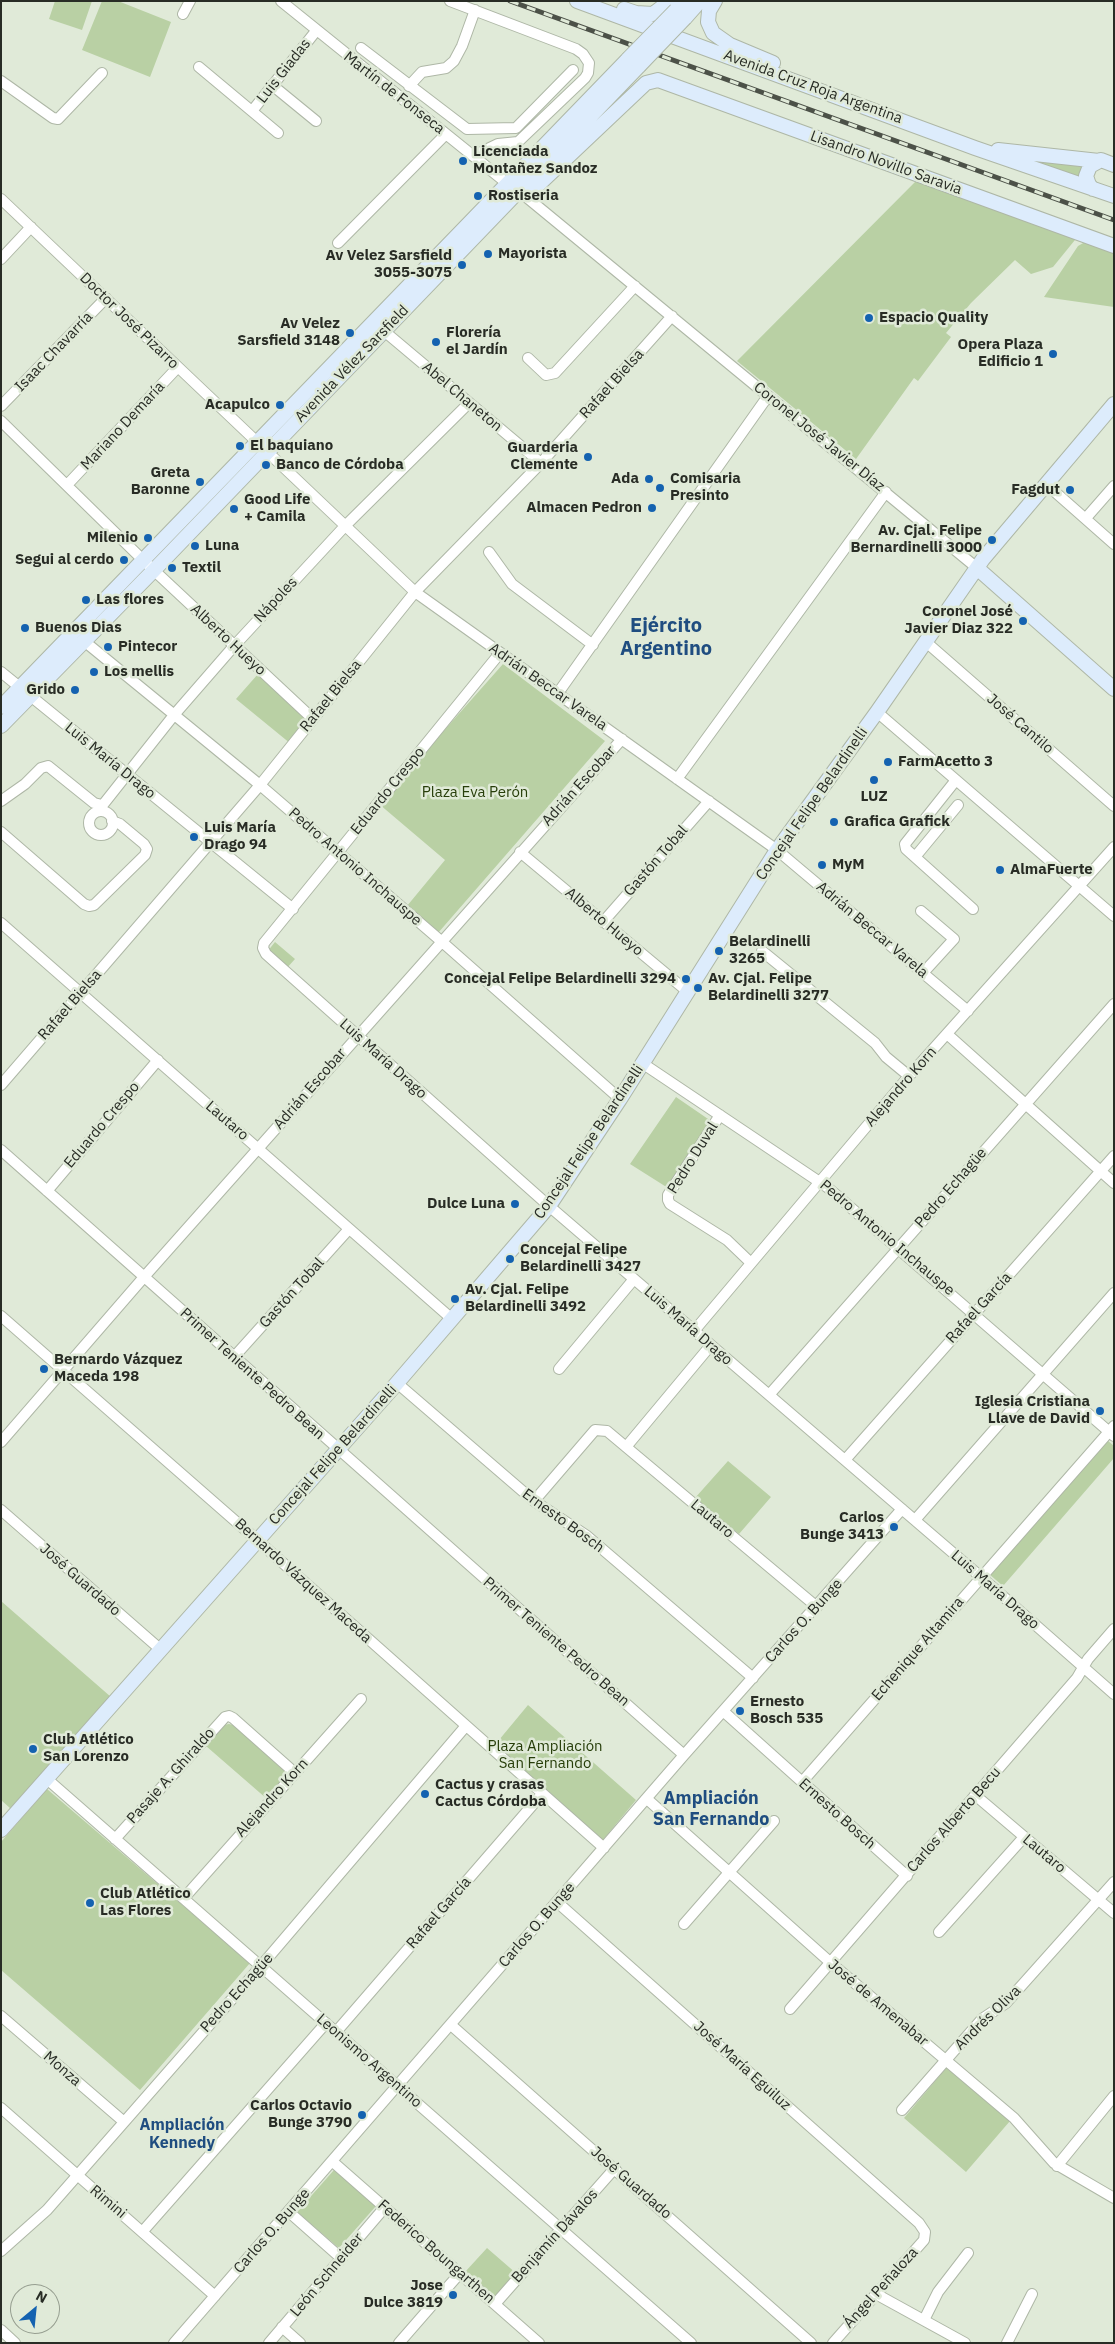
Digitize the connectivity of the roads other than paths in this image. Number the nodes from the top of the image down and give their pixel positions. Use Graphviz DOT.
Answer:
graph roads {
  1 [pos="190,1"];
  2 [pos="450,1"];
  3 [pos="577,1"];
  4 [pos="700,1"];
  5 [pos="714,1"];
  6 [pos="282,2"];
  7 [pos="608,3"];
  8 [pos="679,8"];
  9 [pos="475,10"];
  10 [pos="183,14"];
  11 [pos="651,28"];
  12 [pos="316,30"];
  13 [pos="361,48"];
  14 [pos="199,67"];
  15 [pos="574,70"];
  16 [pos="102,73"];
  17 [pos="1,81"];
  18 [pos="272,85"];
  19 [pos="409,86"];
  20 [pos="252,111"];
  21 [pos="887,115"];
  22 [pos="316,121"];
  23 [pos="278,133"];
  24 [pos="446,134"];
  25 [pos="975,148"];
  26 [pos="473,156"];
  27 [pos="1107,160"];
  28 [pos="514,187"];
  29 [pos="1106,191"];
  30 [pos="1,199"];
  31 [pos="31,227"];
  32 [pos="338,242"];
  33 [pos="1114,246"];
  34 [pos="1,259"];
  35 [pos="635,286"];
  36 [pos="106,298"];
  37 [pos="672,316"];
  38 [pos="384,331"];
  39 [pos="528,358"];
  40 [pos="178,368"];
  41 [pos="768,396"];
  42 [pos="469,403"];
  43 [pos="1114,404"];
  44 [pos="1,406"];
  45 [pos="1,421"];
  46 [pos="262,447"];
  47 [pos="541,463"];
  48 [pos="1046,484"];
  49 [pos="68,485"];
  50 [pos="1114,486"];
  51 [pos="886,492"];
  52 [pos="1086,518"];
  53 [pos="345,526"];
  54 [pos="1114,544"];
  55 [pos="489,552"];
  56 [pos="149,566"];
  57 [pos="977,568"];
  58 [pos="415,592"];
  59 [pos="84,641"];
  60 [pos="926,642"];
  61 [pos="593,645"];
  62 [pos="234,646"];
  63 [pos="500,653"];
  64 [pos="1,672"];
  65 [pos="1114,689"];
  66 [pos="25,693"];
  67 [pos="558,693"];
  68 [pos="1,706"];
  69 [pos="877,712"];
  70 [pos="174,714"];
  71 [pos="312,719"];
  72 [pos="1,726"];
  73 [pos="622,738"];
  74 [pos="127,774"];
  75 [pos="677,779"];
  76 [pos="956,780"];
  77 [pos="260,785"];
  78 [pos="1,801"];
  79 [pos="709,801"];
  80 [pos="958,805"];
  81 [pos="1114,806"];
  82 [pos="100,808"];
  83 [pos="112,821"];
  84 [pos="1,832"];
  85 [pos="212,843"];
  86 [pos="1114,847"];
  87 [pos="777,850"];
  88 [pos="520,852"];
  89 [pos="339,853"];
  90 [pos="915,857"];
  91 [pos="1079,886"];
  92 [pos="293,909"];
  93 [pos="974,909"];
  94 [pos="921,911"];
  95 [pos="1114,916"];
  96 [pos="603,922"];
  97 [pos="1,923"];
  98 [pos="441,940"];
  99 [pos="762,951"];
  100 [pos="266,954"];
  101 [pos="923,973"];
  102 [pos="688,992"];
  103 [pos="81,993"];
  104 [pos="1114,1004"];
  105 [pos="968,1011"];
  106 [pos="947,1034"];
  107 [pos="356,1036"];
  108 [pos="158,1060"];
  109 [pos="642,1063"];
  110 [pos="909,1076"];
  111 [pos="1,1085"];
  112 [pos="620,1099"];
  113 [pos="1025,1104"];
  114 [pos="720,1115"];
  115 [pos="257,1148"];
  116 [pos="1,1150"];
  117 [pos="1114,1156"];
  118 [pos="1100,1171"];
  119 [pos="820,1181"];
  120 [pos="1114,1183"];
  121 [pos="47,1190"];
  122 [pos="549,1206"];
  123 [pos="349,1229"];
  124 [pos="899,1248"];
  125 [pos="751,1263"];
  126 [pos="144,1276"];
  127 [pos="634,1279"];
  128 [pos="1114,1293"];
  129 [pos="974,1314"];
  130 [pos="1,1316"];
  131 [pos="452,1319"];
  132 [pos="694,1331"];
  133 [pos="711,1346"];
  134 [pos="234,1358"];
  135 [pos="559,1369"];
  136 [pos="63,1370"];
  137 [pos="1043,1374"];
  138 [pos="397,1383"];
  139 [pos="769,1395"];
  140 [pos="1112,1431"];
  141 [pos="1,1442"];
  142 [pos="626,1447"];
  143 [pos="338,1450"];
  144 [pos="845,1460"];
  145 [pos="534,1501"];
  146 [pos="1,1510"];
  147 [pos="902,1510"];
  148 [pos="915,1520"];
  149 [pos="258,1540"];
  150 [pos="981,1577"];
  151 [pos="817,1607"];
  152 [pos="1114,1629"];
  153 [pos="160,1649"];
  154 [pos="1084,1667"];
  155 [pos="753,1678"];
  156 [pos="1114,1694"];
  157 [pos="361,1699"];
  158 [pos="724,1711"];
  159 [pos="465,1726"];
  160 [pos="684,1756"];
  161 [pos="295,1772"];
  162 [pos="47,1779"];
  163 [pos="802,1782"];
  164 [pos="542,1794"];
  165 [pos="975,1795"];
  166 [pos="647,1799"];
  167 [pos="774,1822"];
  168 [pos="1,1830"];
  169 [pos="1024,1837"];
  170 [pos="115,1839"];
  171 [pos="604,1848"];
  172 [pos="729,1874"];
  173 [pos="906,1876"];
  174 [pos="1114,1882"];
  175 [pos="184,1898"];
  176 [pos="1098,1900"];
  177 [pos="558,1902"];
  178 [pos="1114,1913"];
  179 [pos="684,1924"];
  180 [pos="939,1932"];
  181 [pos="831,1963"];
  182 [pos="261,1966"];
  183 [pos="790,2009"];
  184 [pos="1,2016"];
  185 [pos="326,2023"];
  186 [pos="450,2025"];
  187 [pos="336,2032"];
  188 [pos="946,2059"];
  189 [pos="398,2086"];
  190 [pos="1114,2096"];
  191 [pos="1,2108"];
  192 [pos="902,2110"];
  193 [pos="123,2121"];
  194 [pos="332,2162"];
  195 [pos="1058,2166"];
  196 [pos="614,2168"];
  197 [pos="77,2175"];
  198 [pos="1114,2198"];
  199 [pos="385,2207"];
  200 [pos="289,2212"];
  201 [pos="561,2229"];
  202 [pos="143,2231"];
  203 [pos="925,2232"];
  204 [pos="1,2251"];
  205 [pos="968,2253"];
  206 [pos="341,2258"];
  207 [pos="460,2273"];
  208 [pos="876,2294"];
  209 [pos="1032,2294"];
  210 [pos="215,2296"];
  211 [pos="494,2304"];
  212 [pos="924,2320"];
  213 [pos="282,2327"];
  214 [pos="1,2330"];
  215 [pos="535,2342"];
  216 [pos="16,2343"];
  217 [pos="174,2343"];
  218 [pos="269,2343"];
  219 [pos="300,2343"];
  220 [pos="399,2343"];
  221 [pos="691,2343"];
  222 [pos="811,2343"];
  223 [pos="833,2343"];
  224 [pos="965,2343"];
  225 [pos="1007,2343"];
  1 -- 10 [label="street"];
  2 -- 9 [label="street"];
  3 -- 11 [label="main road"];
  4 -- 8 [label="main road, Avenida Vélez Sarsfield"];
  5 -- 21 [label="main road"];
  6 -- 12 [label="street, Martín de Fonseca"];
  7 -- 8 [label="main road"];
  7 -- 11 [label="main road"];
  8 -- 28 [label="main road, Avenida Vélez Sarsfield, bridge"];
  9 -- 19 [label="street"];
  9 -- 26 [label="street"];
  11 -- 21 [label="main road, Avenida Cruz Roja Argentina"];
  12 -- 18 [label="street, Luis Giadas"];
  12 -- 24 [label="street, Martín de Fonseca"];
  13 -- 19 [label="street"];
  14 -- 20 [label="street"];
  15 -- 19 [label="street"];
  16 -- 17 [label="street"];
  18 -- 20 [label="street, Luis Giadas"];
  18 -- 22 [label="street"];
  20 -- 23 [label="street"];
  21 -- 25 [label="main road, Avenida Cruz Roja Argentina"];
  24 -- 26 [label="street, Martín de Fonseca"];
  24 -- 32 [label="street"];
  25 -- 27 [label="main road, Avenida Cruz Roja Argentina"];
  25 -- 29 [label="main road, Avenida Cruz Roja Argentina"];
  26 -- 28 [label="street, Martín de Fonseca"];
  27 -- 29 [label="main road"];
  28 -- 33 [label="main road, Lisandro Novillo Saravia"];
  28 -- 35 [label="street, Coronel José Javier Díaz"];
  28 -- 38 [label="main road, Avenida Vélez Sarsfield"];
  28 -- 46 [label="main road, Avenida Vélez Sarsfield"];
  30 -- 31 [label="street, Doctor José Pizarro"];
  31 -- 34 [label="street"];
  31 -- 36 [label="street, Doctor José Pizarro"];
  35 -- 37 [label="street, Coronel José Javier Díaz"];
  35 -- 39 [label="street"];
  36 -- 40 [label="street, Doctor José Pizarro"];
  36 -- 44 [label="street, Isaac Chavarría"];
  37 -- 41 [label="street, Coronel José Javier Díaz"];
  37 -- 47 [label="street, Rafael Bielsa"];
  38 -- 42 [label="street, Abel Chaneton"];
  38 -- 46 [label="main road, Avenida Vélez Sarsfield"];
  40 -- 46 [label="street, Doctor José Pizarro"];
  40 -- 49 [label="street, Mariano Demaría"];
  41 -- 51 [label="street, Coronel José Javier Díaz"];
  41 -- 61 [label="street"];
  42 -- 47 [label="street, Abel Chaneton"];
  42 -- 53 [label="street, Nápoles"];
  43 -- 48 [label="main road, Concejal Felipe Belardinelli"];
  45 -- 49 [label="street, Alberto Hueyo"];
  46 -- 53 [label="street, Adrián Beccar Varela"];
  46 -- 56 [label="main road, Avenida Vélez Sarsfield"];
  47 -- 58 [label="street, Rafael Bielsa"];
  48 -- 52 [label="street"];
  48 -- 57 [label="main road, Concejal Felipe Belardinelli"];
  49 -- 56 [label="street, Alberto Hueyo"];
  50 -- 52 [label="street"];
  51 -- 57 [label="street, Coronel José Javier Díaz"];
  51 -- 75 [label="street"];
  52 -- 54 [label="street"];
  53 -- 58 [label="street, Adrián Beccar Varela"];
  53 -- 62 [label="street, Nápoles"];
  55 -- 61 [label="street"];
  56 -- 59 [label="main road, Avenida Vélez Sarsfield"];
  56 -- 62 [label="street, Alberto Hueyo"];
  56 -- 66 [label="main road, Avenida Vélez Sarsfield"];
  57 -- 60 [label="main road, Concejal Felipe Belardinelli"];
  57 -- 65 [label="main road, Coronel José Javier Díaz"];
  58 -- 63 [label="street, Adrián Beccar Varela"];
  58 -- 71 [label="street, Rafael Bielsa"];
  59 -- 66 [label="main road, Avenida Vélez Sarsfield"];
  59 -- 70 [label="street, Pedro Antonio Inchauspe"];
  60 -- 69 [label="main road, Concejal Felipe Belardinelli"];
  60 -- 81 [label="street, José Cantilo"];
  61 -- 67 [label="street"];
  62 -- 70 [label="street, Nápoles"];
  62 -- 71 [label="street, Alberto Hueyo"];
  63 -- 67 [label="street, Adrián Beccar Varela"];
  63 -- 89 [label="street, Eduardo Crespo"];
  64 -- 66 [label="street, Luis María Drago"];
  66 -- 68 [label="main road, Avenida Vélez Sarsfield"];
  66 -- 72 [label="main road, Avenida Vélez Sarsfield"];
  66 -- 74 [label="street, Luis María Drago"];
  67 -- 73 [label="street, Adrián Beccar Varela"];
  69 -- 76 [label="street"];
  69 -- 87 [label="main road, Concejal Felipe Belardinelli"];
  70 -- 74 [label="street, Nápoles"];
  70 -- 77 [label="street, Pedro Antonio Inchauspe"];
  71 -- 77 [label="street, Rafael Bielsa"];
  73 -- 75 [label="street, Adrián Beccar Varela"];
  73 -- 88 [label="street, Adrián Escobar"];
  74 -- 82 [label="street, Nápoles"];
  74 -- 85 [label="street, Luis María Drago"];
  75 -- 79 [label="street, Adrián Beccar Varela"];
  76 -- 90 [label="street"];
  76 -- 91 [label="street"];
  77 -- 85 [label="street, Rafael Bielsa"];
  77 -- 89 [label="street, Pedro Antonio Inchauspe"];
  78 -- 82 [label="street"];
  79 -- 87 [label="street, Adrián Beccar Varela"];
  79 -- 96 [label="street, Gastón Tobal"];
  80 -- 90 [label="street"];
  82 -- 83 [label="street"];
  82 -- 83 [label="street, Nápoles"];
  83 -- 84 [label="street"];
  85 -- 92 [label="street, Luis María Drago"];
  85 -- 103 [label="street, Rafael Bielsa"];
  86 -- 91 [label="street, Alejandro Korn"];
  87 -- 101 [label="street, Adrián Beccar Varela"];
  87 -- 102 [label="main road, Concejal Felipe Belardinelli"];
  88 -- 96 [label="street, Alberto Hueyo"];
  88 -- 98 [label="street, Adrián Escobar"];
  89 -- 92 [label="street, Eduardo Crespo"];
  89 -- 98 [label="street, Pedro Antonio Inchauspe"];
  90 -- 93 [label="street"];
  91 -- 95 [label="street"];
  91 -- 105 [label="street, Alejandro Korn"];
  92 -- 100 [label="street, Eduardo Crespo"];
  94 -- 101 [label="street"];
  96 -- 102 [label="street, Alberto Hueyo"];
  97 -- 103 [label="street, Lautaro"];
  98 -- 107 [label="street, Adrián Escobar"];
  98 -- 112 [label="street, Pedro Antonio Inchauspe"];
  99 -- 110 [label="street"];
  100 -- 107 [label="street, Luis María Drago"];
  101 -- 105 [label="street, Adrián Beccar Varela"];
  102 -- 109 [label="main road, Concejal Felipe Belardinelli"];
  103 -- 108 [label="street, Lautaro"];
  103 -- 111 [label="street, Rafael Bielsa"];
  104 -- 113 [label="street, Pedro Echagüe"];
  105 -- 106 [label="street, Alejandro Korn"];
  106 -- 110 [label="street, Alejandro Korn"];
  106 -- 113 [label="street"];
  107 -- 115 [label="street, Adrián Escobar"];
  107 -- 122 [label="street, Luis María Drago"];
  108 -- 115 [label="street, Lautaro"];
  108 -- 121 [label="street, Eduardo Crespo"];
  109 -- 112 [label="main road, Concejal Felipe Belardinelli"];
  109 -- 114 [label="street, Pedro Antonio Inchauspe"];
  110 -- 119 [label="street, Alejandro Korn"];
  112 -- 122 [label="main road, Concejal Felipe Belardinelli"];
  113 -- 118 [label="street"];
  113 -- 124 [label="street, Pedro Echagüe"];
  114 -- 119 [label="street, Pedro Antonio Inchauspe"];
  114 -- 125 [label="street, Pedro Duval"];
  115 -- 123 [label="street, Lautaro"];
  115 -- 126 [label="street, Adrián Escobar"];
  116 -- 121 [label="street, Primer Teniente Pedro Bean"];
  117 -- 118 [label="street, Rafael García"];
  118 -- 120 [label="street"];
  118 -- 129 [label="street, Rafael García"];
  119 -- 124 [label="street, Pedro Antonio Inchauspe"];
  119 -- 125 [label="street, Alejandro Korn"];
  121 -- 126 [label="street, Primer Teniente Pedro Bean"];
  122 -- 127 [label="street, Luis María Drago"];
  122 -- 131 [label="main road, Concejal Felipe Belardinelli"];
  123 -- 131 [label="street, Lautaro"];
  123 -- 134 [label="street, Gastón Tobal"];
  124 -- 129 [label="street, Pedro Antonio Inchauspe"];
  124 -- 139 [label="street, Pedro Echagüe"];
  125 -- 132 [label="street, Alejandro Korn"];
  126 -- 134 [label="street, Primer Teniente Pedro Bean"];
  126 -- 136 [label="street, Adrián Escobar"];
  127 -- 132 [label="street, Luis María Drago"];
  127 -- 135 [label="street"];
  128 -- 137 [label="street"];
  129 -- 137 [label="street, Pedro Antonio Inchauspe"];
  129 -- 144 [label="street, Rafael García"];
  130 -- 136 [label="street, Bernardo Vázquez Maceda"];
  131 -- 138 [label="main road, Concejal Felipe Belardinelli"];
  132 -- 133 [label="street, Luis María Drago"];
  133 -- 139 [label="street, Luis María Drago"];
  133 -- 142 [label="street"];
  134 -- 143 [label="street, Primer Teniente Pedro Bean"];
  136 -- 141 [label="street, Adrián Escobar"];
  136 -- 149 [label="street, Bernardo Vázquez Maceda"];
  137 -- 140 [label="street, Pedro Antonio Inchauspe"];
  137 -- 148 [label="street"];
  138 -- 143 [label="main road, Concejal Felipe Belardinelli"];
  138 -- 145 [label="street, Ernesto Bosch"];
  139 -- 144 [label="street, Luis María Drago"];
  140 -- 150 [label="street, Echenique Altamira"];
  142 -- 145 [label="street, Lautaro"];
  142 -- 151 [label="street, Lautaro"];
  143 -- 149 [label="main road, Concejal Felipe Belardinelli"];
  143 -- 160 [label="street, Primer Teniente Pedro Bean"];
  144 -- 147 [label="street, Luis María Drago"];
  145 -- 155 [label="street, Ernesto Bosch"];
  146 -- 153 [label="street, José Guardado"];
  147 -- 148 [label="street, Luis María Drago"];
  147 -- 151 [label="street, Carlos O. Bunge"];
  148 -- 150 [label="street, Luis María Drago"];
  149 -- 153 [label="main road, Concejal Felipe Belardinelli"];
  149 -- 159 [label="street, Bernardo Vázquez Maceda"];
  150 -- 154 [label="street, Luis María Drago"];
  150 -- 163 [label="street, Echenique Altamira"];
  151 -- 155 [label="street, Carlos O. Bunge"];
  152 -- 154 [label="street, Carlos Alberto Becu"];
  153 -- 162 [label="main road, Concejal Felipe Belardinelli"];
  154 -- 156 [label="street, Luis María Drago"];
  154 -- 165 [label="street, Carlos Alberto Becu"];
  155 -- 158 [label="street, Carlos O. Bunge"];
  157 -- 161 [label="street, Alejandro Korn"];
  158 -- 160 [label="street, Carlos O. Bunge"];
  158 -- 163 [label="street, Ernesto Bosch"];
  159 -- 164 [label="street, Bernardo Vázquez Maceda"];
  159 -- 182 [label="street, Pedro Echagüe"];
  160 -- 166 [label="street, Carlos O. Bunge"];
  161 -- 170 [label="street, Pasaje A. Ghiraldo"];
  161 -- 175 [label="street, Alejandro Korn"];
  162 -- 168 [label="main road, Concejal Felipe Belardinelli"];
  162 -- 170 [label="street, Leonismo Argentino"];
  163 -- 173 [label="street, Ernesto Bosch"];
  164 -- 171 [label="street, Bernardo Vázquez Maceda"];
  164 -- 187 [label="street, Rafael García"];
  165 -- 169 [label="street, Lautaro"];
  165 -- 173 [label="street, Carlos Alberto Becu"];
  166 -- 171 [label="street, Carlos O. Bunge"];
  166 -- 172 [label="street, José de Amenabar"];
  167 -- 172 [label="street"];
  169 -- 176 [label="street, Lautaro"];
  169 -- 180 [label="street"];
  170 -- 175 [label="street, Leonismo Argentino"];
  171 -- 177 [label="street, Carlos O. Bunge"];
  172 -- 179 [label="street"];
  172 -- 181 [label="street, José de Amenabar"];
  173 -- 181 [label="street, Carlos Alberto Becu"];
  174 -- 176 [label="street, Andrés Oliva"];
  175 -- 182 [label="street, Leonismo Argentino"];
  176 -- 178 [label="street, Lautaro"];
  176 -- 188 [label="street, Andrés Oliva"];
  177 -- 186 [label="street, Carlos O. Bunge"];
  177 -- 203 [label="street, José María Eguiluz"];
  181 -- 183 [label="street, Carlos Alberto Becu"];
  181 -- 188 [label="street, José de Amenabar"];
  182 -- 185 [label="street, Leonismo Argentino"];
  182 -- 193 [label="street, Pedro Echagüe"];
  184 -- 193 [label="street, Monza"];
  185 -- 187 [label="street, Leonismo Argentino"];
  185 -- 202 [label="street"];
  186 -- 189 [label="street, Carlos O. Bunge"];
  186 -- 196 [label="street, José Guardado"];
  187 -- 189 [label="street, Leonismo Argentino"];
  188 -- 192 [label="street, Andrés Oliva"];
  188 -- 195 [label="street, José de Amenabar"];
  189 -- 194 [label="street, Carlos O. Bunge"];
  189 -- 201 [label="street, Leonismo Argentino"];
  190 -- 195 [label="street"];
  191 -- 197 [label="street, Rimini"];
  193 -- 197 [label="street, Pedro Echagüe"];
  194 -- 199 [label="street, Federico Boungarthen"];
  194 -- 200 [label="street, Carlos O. Bunge"];
  195 -- 198 [label="street, José de Amenabar"];
  196 -- 201 [label="street, Benjamín Dávalos"];
  196 -- 222 [label="street, José Guardado"];
  197 -- 202 [label="street, Rimini"];
  197 -- 204 [label="street, Pedro Echagüe"];
  199 -- 206 [label="street, León Schneider"];
  199 -- 207 [label="street, Federico Boungarthen"];
  200 -- 206 [label="street"];
  200 -- 210 [label="street, Carlos O. Bunge"];
  201 -- 211 [label="street, Benjamín Dávalos"];
  201 -- 221 [label="street, Leonismo Argentino"];
  202 -- 210 [label="street, Rimini"];
  203 -- 208 [label="street, Ángel Peñaloza"];
  205 -- 212 [label="street"];
  206 -- 213 [label="street, León Schneider"];
  207 -- 211 [label="street, Federico Boungarthen"];
  207 -- 220 [label="street"];
  208 -- 212 [label="street"];
  208 -- 223 [label="street, Ángel Peñaloza"];
  209 -- 225 [label="street"];
  210 -- 217 [label="street, Carlos O. Bunge"];
  211 -- 215 [label="street, Federico Boungarthen"];
  212 -- 224 [label="street"];
  213 -- 218 [label="street, León Schneider"];
  213 -- 219 [label="street"];
  214 -- 216 [label="street"];
}
